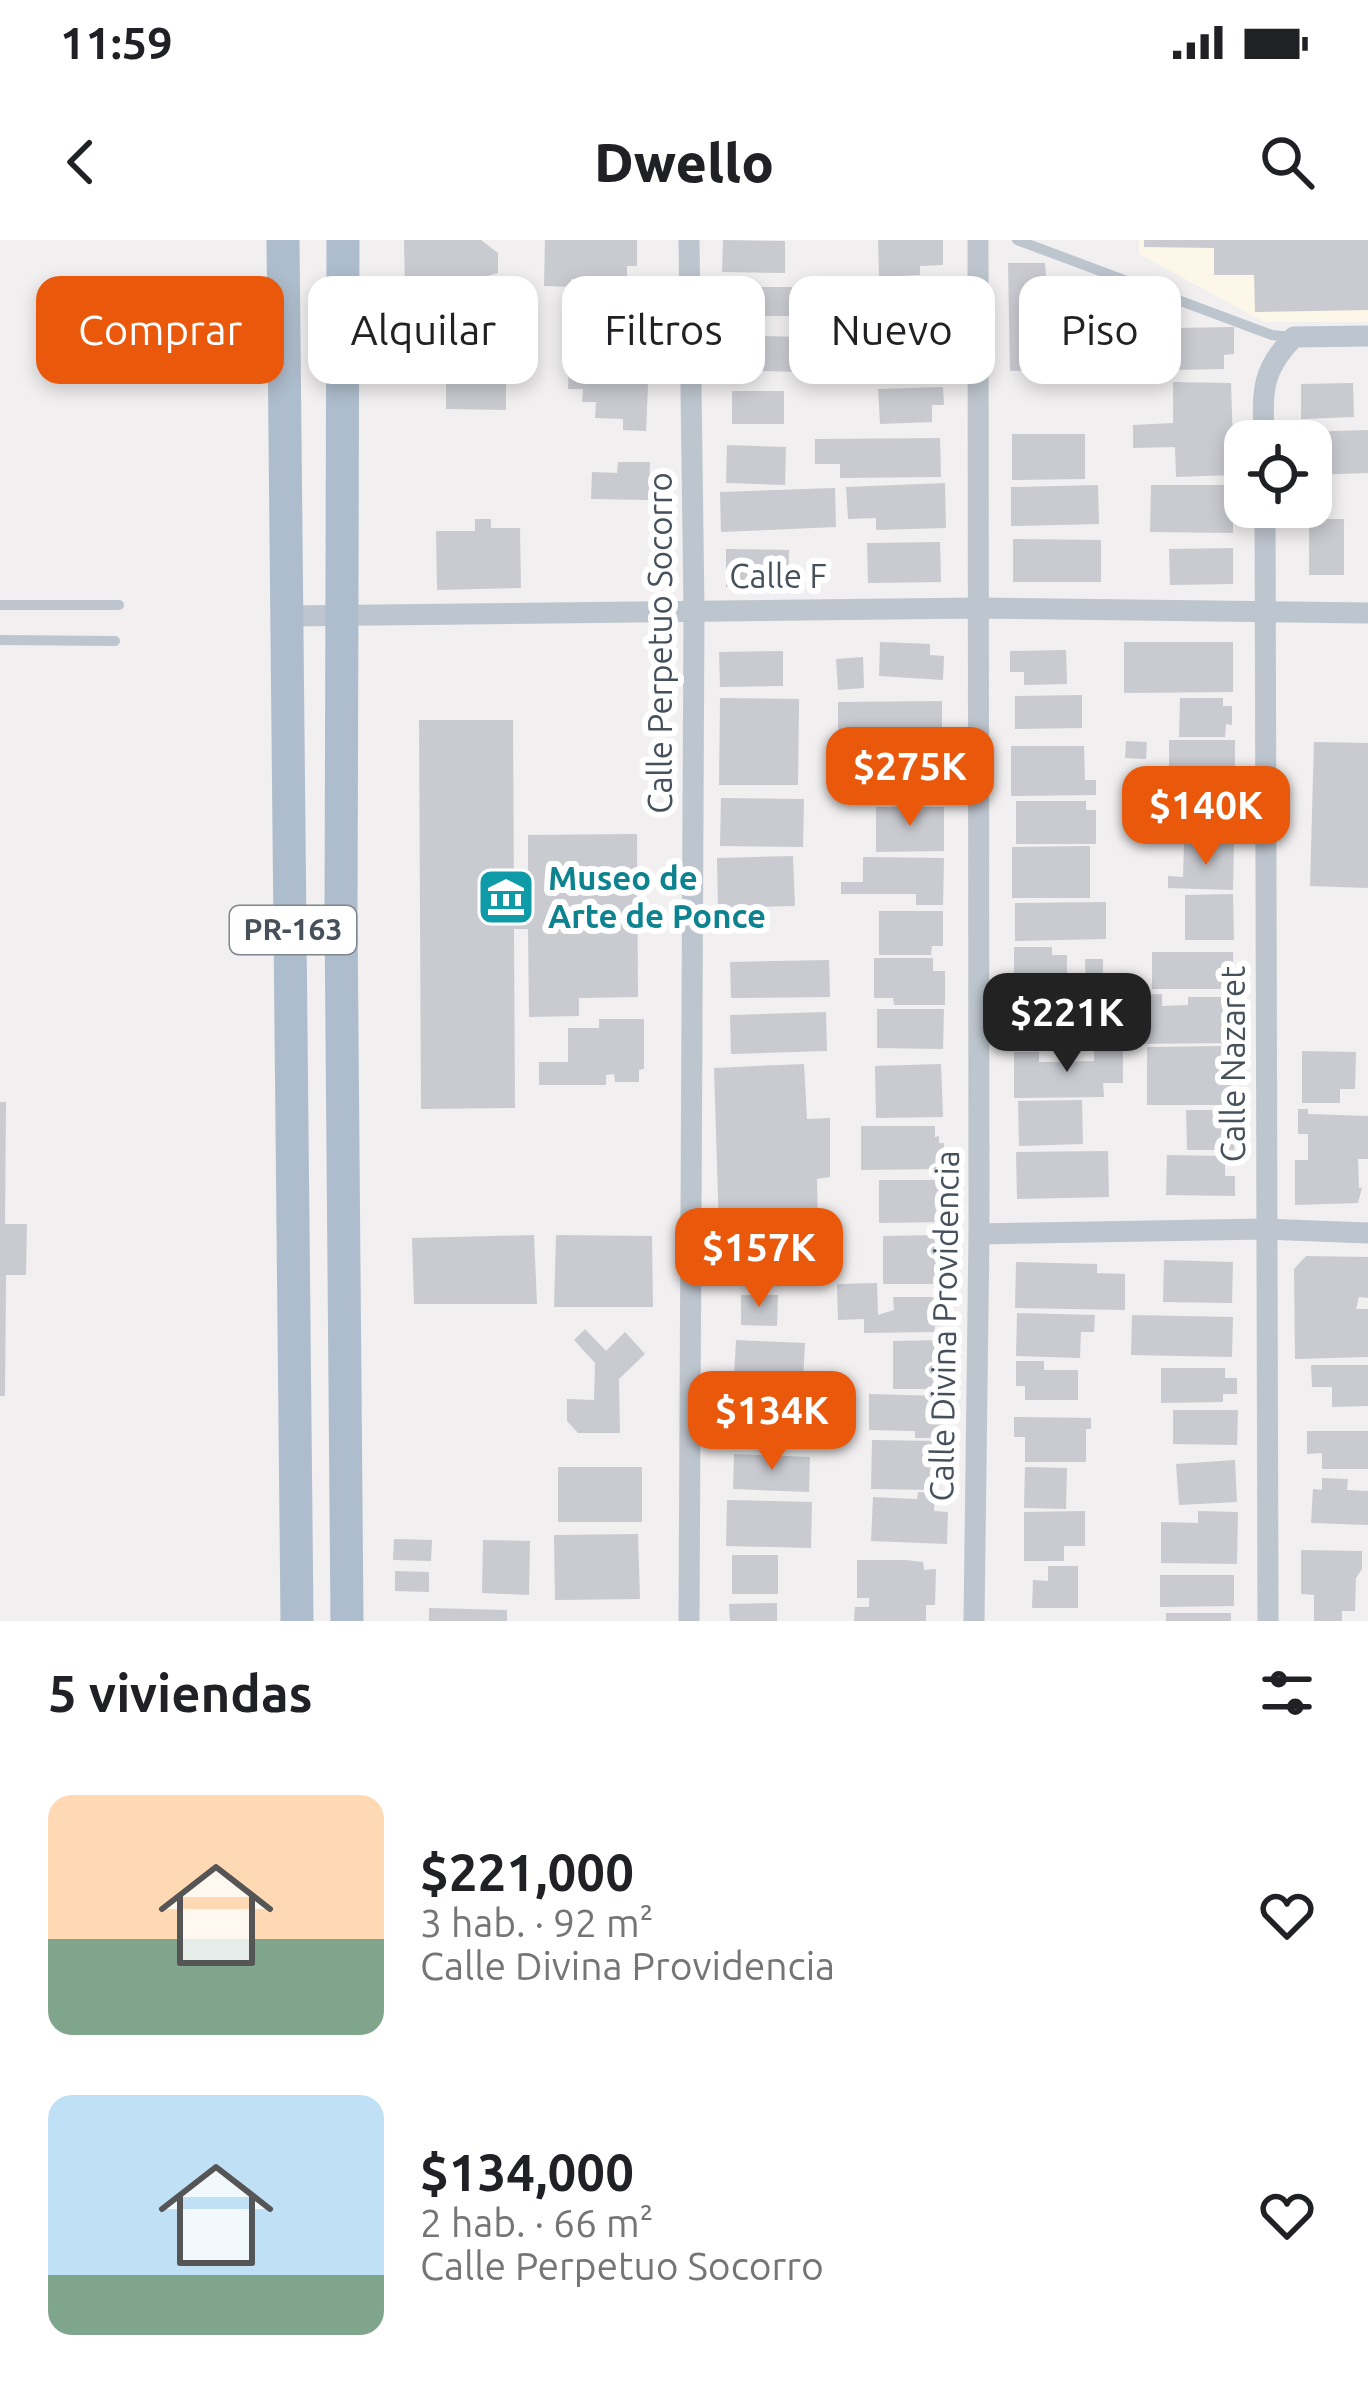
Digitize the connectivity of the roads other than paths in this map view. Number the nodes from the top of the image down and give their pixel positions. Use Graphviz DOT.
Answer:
graph roads {
  1 [pos="284,240"];
  2 [pos="343,240"];
  3 [pos="689,240"];
  4 [pos="978,240"];
  5 [pos="1017,240"];
  6 [pos="1368,336"];
  7 [pos="1294,337"];
  8 [pos="1264,420"];
  9 [pos="1265,528"];
  10 [pos="0,605"];
  11 [pos="119,605"];
  12 [pos="978,608"];
  13 [pos="694,610"];
  14 [pos="1267,612"];
  15 [pos="1368,613"];
  16 [pos="342,615"];
  17 [pos="289,616"];
  18 [pos="0,640"];
  19 [pos="115,641"];
  20 [pos="1266,1229"];
  21 [pos="1368,1233"];
  22 [pos="979,1234"];
  23 [pos="297,1621"];
  24 [pos="347,1621"];
  25 [pos="689,1621"];
  26 [pos="974,1621"];
  27 [pos="1268,1621"];
  1 -- 17 [label="main road, PR-163"];
  2 -- 16 [label="main road, PR-163"];
  3 -- 13 [label="street, Calle Perpetuo Socorro"];
  4 -- 12 [label="street, Calle Divina Providencia"];
  5 -- 7 [label="lane"];
  6 -- 7 [label="street"];
  7 -- 8 [label="street"];
  9 -- 14 [label="street, Calle Nazaret"];
  10 -- 11 [label="lane"];
  12 -- 13 [label="street, Calle F"];
  12 -- 14 [label="street, Calle F"];
  12 -- 22 [label="street, Calle Divina Providencia"];
  13 -- 16 [label="street, Calle F"];
  13 -- 25 [label="street, Calle Perpetuo Socorro"];
  14 -- 15 [label="street, Calle F"];
  14 -- 20 [label="street, Calle Nazaret"];
  16 -- 17 [label="street, Calle F"];
  16 -- 24 [label="main road, PR-163"];
  17 -- 23 [label="main road, PR-163"];
  18 -- 19 [label="lane"];
  20 -- 21 [label="street"];
  20 -- 22 [label="street"];
  20 -- 27 [label="street, Calle Nazaret"];
  22 -- 26 [label="street, Calle Divina Providencia"];
}
